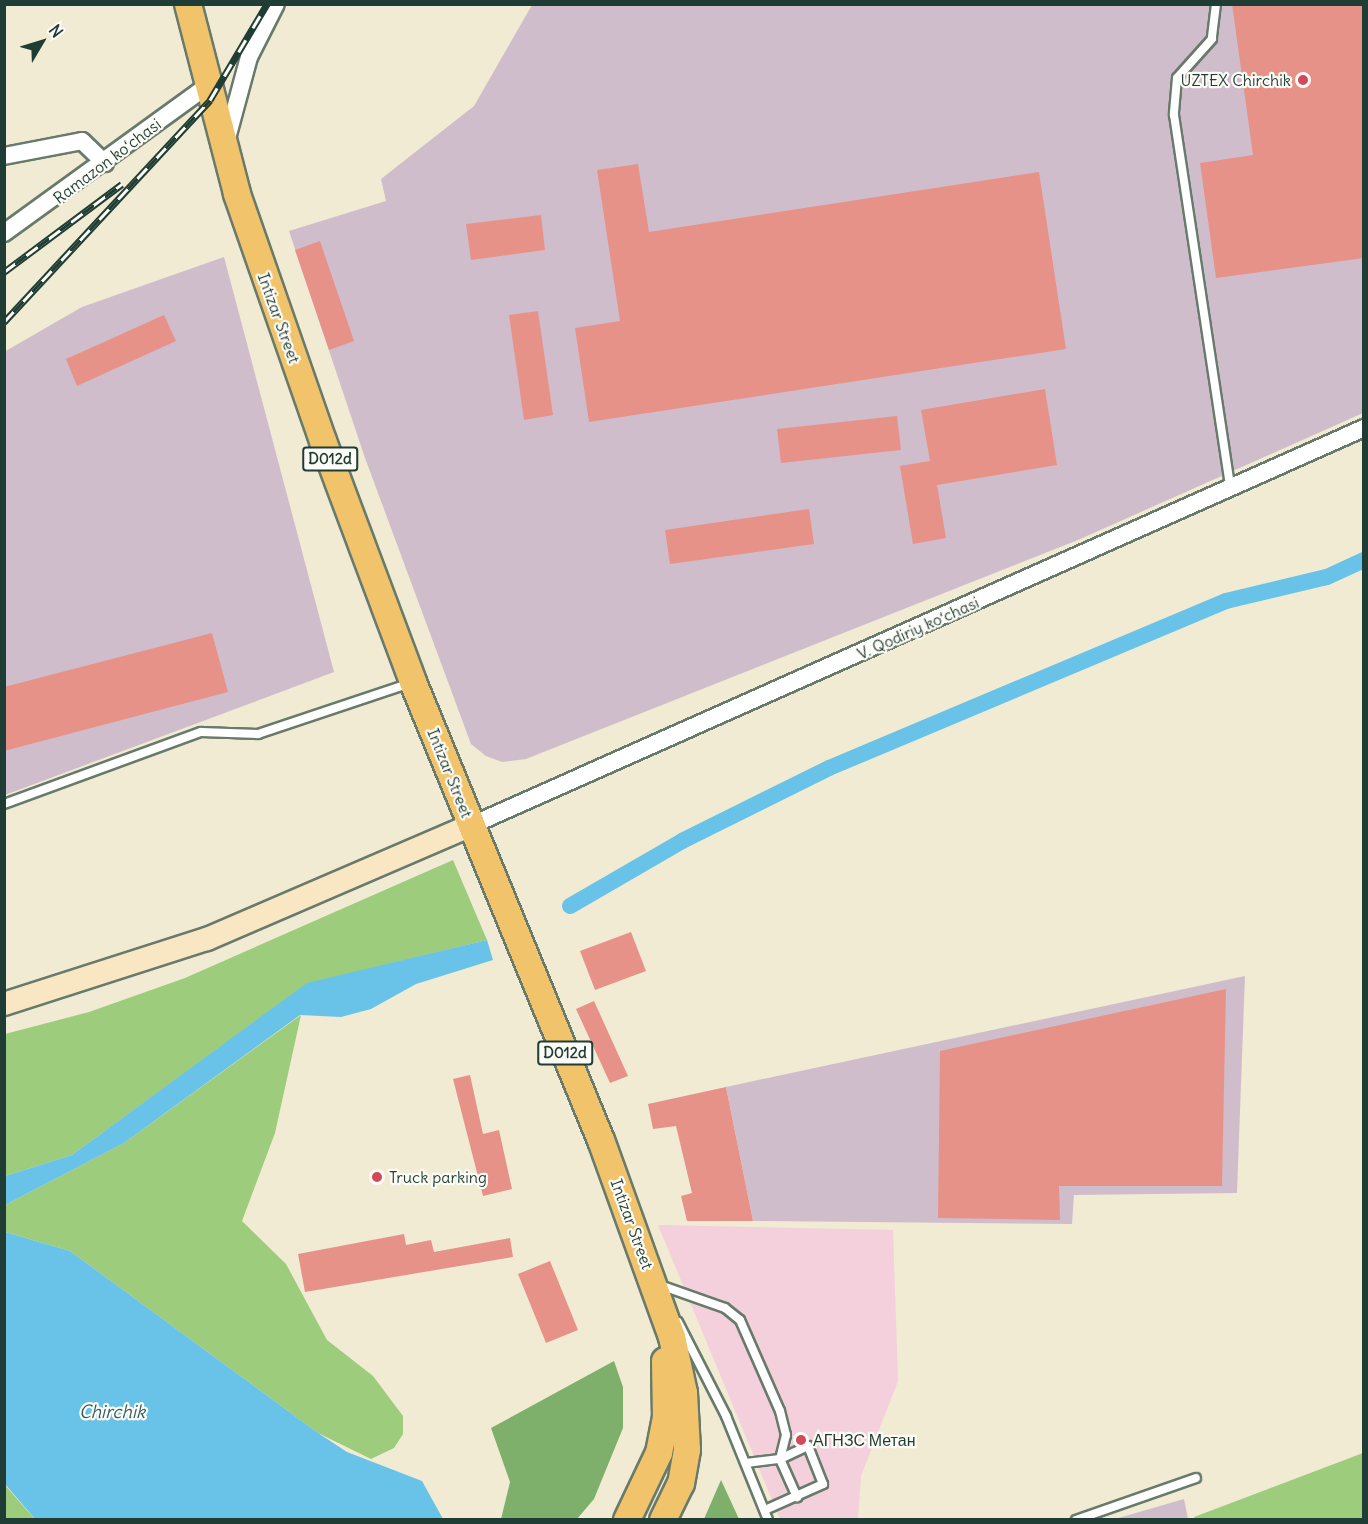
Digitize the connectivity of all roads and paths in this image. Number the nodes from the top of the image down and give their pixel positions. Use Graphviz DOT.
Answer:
graph roads {
  1 [pos="188,4"];
  2 [pos="276,4"];
  3 [pos="1216,4"];
  4 [pos="207,86"];
  5 [pos="224,150"];
  6 [pos="4,156"];
  7 [pos="105,163"];
  8 [pos="4,233"];
  9 [pos="1364,428"];
  10 [pos="1230,486"];
  11 [pos="413,682"];
  12 [pos="4,804"];
  13 [pos="472,825"];
  14 [pos="4,1004"];
  15 [pos="654,1283"];
  16 [pos="780,1459"];
  17 [pos="746,1463"];
  18 [pos="1196,1478"];
  19 [pos="796,1497"];
  20 [pos="765,1510"];
  21 [pos="627,1520"];
  22 [pos="663,1520"];
  23 [pos="768,1520"];
  24 [pos="1076,1520"];
  1 -- 4 [label="main road, Intizar Street / D012d"];
  2 -- 5 [label="street"];
  3 -- 10 [label="lane"];
  4 -- 5 [label="main road, Intizar Street / D012d"];
  4 -- 7 [label="street, Ramazon ko‘chasi"];
  5 -- 11 [label="main road, Intizar Street / D012d"];
  6 -- 7 [label="street"];
  7 -- 8 [label="street, Ramazon ko‘chasi"];
  9 -- 10 [label="street, V. Qodiriy ko‘chasi"];
  10 -- 13 [label="street, V. Qodiriy ko‘chasi"];
  11 -- 12 [label="lane"];
  11 -- 13 [label="main road, Intizar Street / D012d"];
  13 -- 14 [label="street"];
  13 -- 15 [label="main road, Intizar Street / D012d"];
  15 -- 16 [label="lane"];
  15 -- 17 [label="lane, Intizar Street"];
  15 -- 21 [label="main road, D012d"];
  15 -- 22 [label="main road, D012d"];
  16 -- 17 [label="lane"];
  16 -- 19 [label="lane"];
  16 -- 19 [label="lane"];
  17 -- 20 [label="lane, Intizar Street"];
  18 -- 24 [label="lane"];
  19 -- 20 [label="lane"];
  20 -- 23 [label="lane, Intizar Street"];
}
